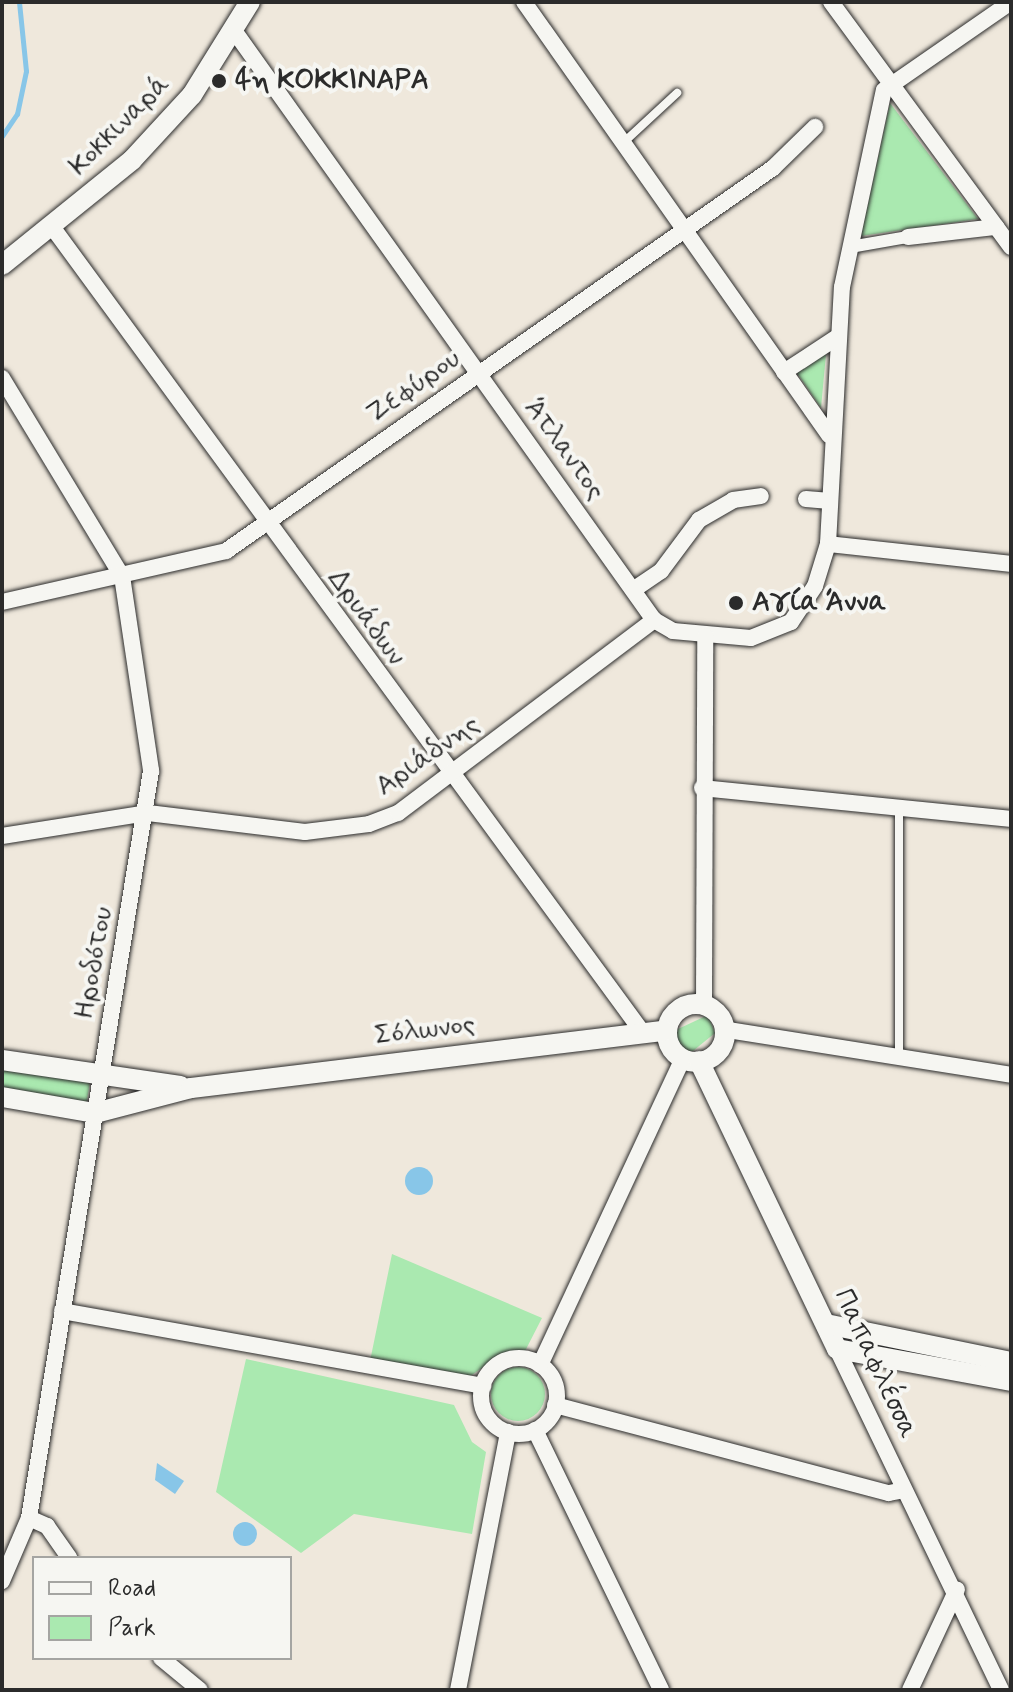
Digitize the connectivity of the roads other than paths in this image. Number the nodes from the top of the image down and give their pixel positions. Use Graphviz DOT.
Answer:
graph roads {
  1 [pos="250,2"];
  2 [pos="524,2"];
  3 [pos="831,2"];
  4 [pos="1011,2"];
  5 [pos="235,32"];
  6 [pos="891,84"];
  7 [pos="677,93"];
  8 [pos="815,127"];
  9 [pos="623,143"];
  10 [pos="996,227"];
  11 [pos="53,228"];
  12 [pos="684,231"];
  13 [pos="908,237"];
  14 [pos="850,247"];
  15 [pos="1011,247"];
  16 [pos="2,265"];
  17 [pos="836,338"];
  18 [pos="784,372"];
  19 [pos="476,374"];
  20 [pos="2,378"];
  21 [pos="829,435"];
  22 [pos="761,496"];
  23 [pos="806,499"];
  24 [pos="830,501"];
  25 [pos="265,524"];
  26 [pos="828,544"];
  27 [pos="1011,564"];
  28 [pos="122,576"];
  29 [pos="633,590"];
  30 [pos="2,602"];
  31 [pos="654,620"];
  32 [pos="705,636"];
  33 [pos="449,776"];
  34 [pos="702,788"];
  35 [pos="899,808"];
  36 [pos="148,813"];
  37 [pos="1011,819"];
  38 [pos="2,836"];
  39 [pos="704,1003"];
  40 [pos="728,1030"];
  41 [pos="665,1031"];
  42 [pos="643,1033"];
  43 [pos="899,1057"];
  44 [pos="2,1060"];
  45 [pos="690,1062"];
  46 [pos="1011,1075"];
  47 [pos="101,1078"];
  48 [pos="191,1088"];
  49 [pos="2,1097"];
  50 [pos="95,1113"];
  51 [pos="62,1311"];
  52 [pos="826,1324"];
  53 [pos="837,1349"];
  54 [pos="1011,1362"];
  55 [pos="540,1365"];
  56 [pos="1011,1381"];
  57 [pos="483,1386"];
  58 [pos="555,1405"];
  59 [pos="535,1430"];
  60 [pos="508,1432"];
  61 [pos="904,1490"];
  62 [pos="29,1518"];
  63 [pos="68,1556"];
  64 [pos="2,1581"];
  65 [pos="957,1589"];
  66 [pos="163,1660"];
  67 [pos="200,1690"];
  68 [pos="458,1690"];
  69 [pos="661,1690"];
  70 [pos="910,1690"];
  71 [pos="1001,1690"];
  1 -- 5 [label="street, Κοκκιναρά"];
  2 -- 9 [label="street"];
  3 -- 6 [label="street"];
  4 -- 6 [label="street"];
  5 -- 11 [label="street, Κοκκιναρά"];
  5 -- 19 [label="street, Άτλαντος"];
  6 -- 10 [label="street"];
  6 -- 14 [label="street"];
  7 -- 9 [label="lane"];
  8 -- 12 [label="street, Ζεφύρου"];
  9 -- 12 [label="street"];
  10 -- 13 [label="street"];
  10 -- 15 [label="street"];
  11 -- 16 [label="street, Κοκκιναρά"];
  11 -- 25 [label="street, Δρυάδων"];
  12 -- 18 [label="street"];
  12 -- 19 [label="street, Ζεφύρου"];
  13 -- 14 [label="street"];
  14 -- 17 [label="street"];
  17 -- 18 [label="street"];
  17 -- 21 [label="street"];
  18 -- 21 [label="street"];
  19 -- 25 [label="street, Ζεφύρου"];
  19 -- 29 [label="street, Άτλαντος"];
  20 -- 28 [label="street, Ηροδότου"];
  21 -- 24 [label="street"];
  22 -- 29 [label="street"];
  23 -- 24 [label="street"];
  24 -- 26 [label="street"];
  25 -- 28 [label="street, Ζεφύρου"];
  25 -- 33 [label="street, Δρυάδων"];
  26 -- 27 [label="street"];
  26 -- 32 [label="street"];
  28 -- 30 [label="street, Ζεφύρου"];
  28 -- 36 [label="street, Ηροδότου"];
  29 -- 31 [label="street, Άτλαντος"];
  31 -- 32 [label="street"];
  31 -- 33 [label="street, Αριάδνης"];
  32 -- 34 [label="street"];
  33 -- 36 [label="street, Αριάδνης"];
  33 -- 42 [label="street, Δρυάδων"];
  34 -- 35 [label="street"];
  34 -- 39 [label="street"];
  35 -- 37 [label="street"];
  35 -- 43 [label="lane"];
  36 -- 38 [label="street, Αριάδνης"];
  36 -- 47 [label="street, Ηροδότου"];
  39 -- 40 [label="street"];
  39 -- 41 [label="street"];
  40 -- 43 [label="street"];
  40 -- 45 [label="street"];
  41 -- 42 [label="street, Σόλωνος"];
  41 -- 45 [label="street, Παπαφλέσσα"];
  42 -- 48 [label="street, Σόλωνος"];
  43 -- 46 [label="street"];
  44 -- 47 [label="street, Σόλωνος"];
  45 -- 52 [label="street, Παπαφλέσσα"];
  45 -- 55 [label="street"];
  47 -- 48 [label="street, Σόλωνος"];
  47 -- 50 [label="street, Ηροδότου"];
  48 -- 50 [label="street, Σόλωνος"];
  49 -- 50 [label="street, Σόλωνος"];
  50 -- 51 [label="street, Ηροδότου"];
  51 -- 57 [label="street"];
  51 -- 62 [label="street, Ηροδότου"];
  52 -- 53 [label="street, Παπαφλέσσα"];
  52 -- 54 [label="street"];
  53 -- 56 [label="street"];
  53 -- 61 [label="street, Παπαφλέσσα"];
  55 -- 57 [label="street"];
  55 -- 58 [label="street"];
  57 -- 60 [label="street"];
  58 -- 59 [label="street"];
  58 -- 61 [label="street"];
  59 -- 60 [label="street"];
  59 -- 69 [label="street"];
  60 -- 68 [label="street"];
  61 -- 65 [label="street, Παπαφλέσσα"];
  62 -- 63 [label="street"];
  62 -- 64 [label="street, Ηροδότου"];
  65 -- 70 [label="street"];
  65 -- 71 [label="street, Παπαφλέσσα"];
  66 -- 67 [label="street"];
}
